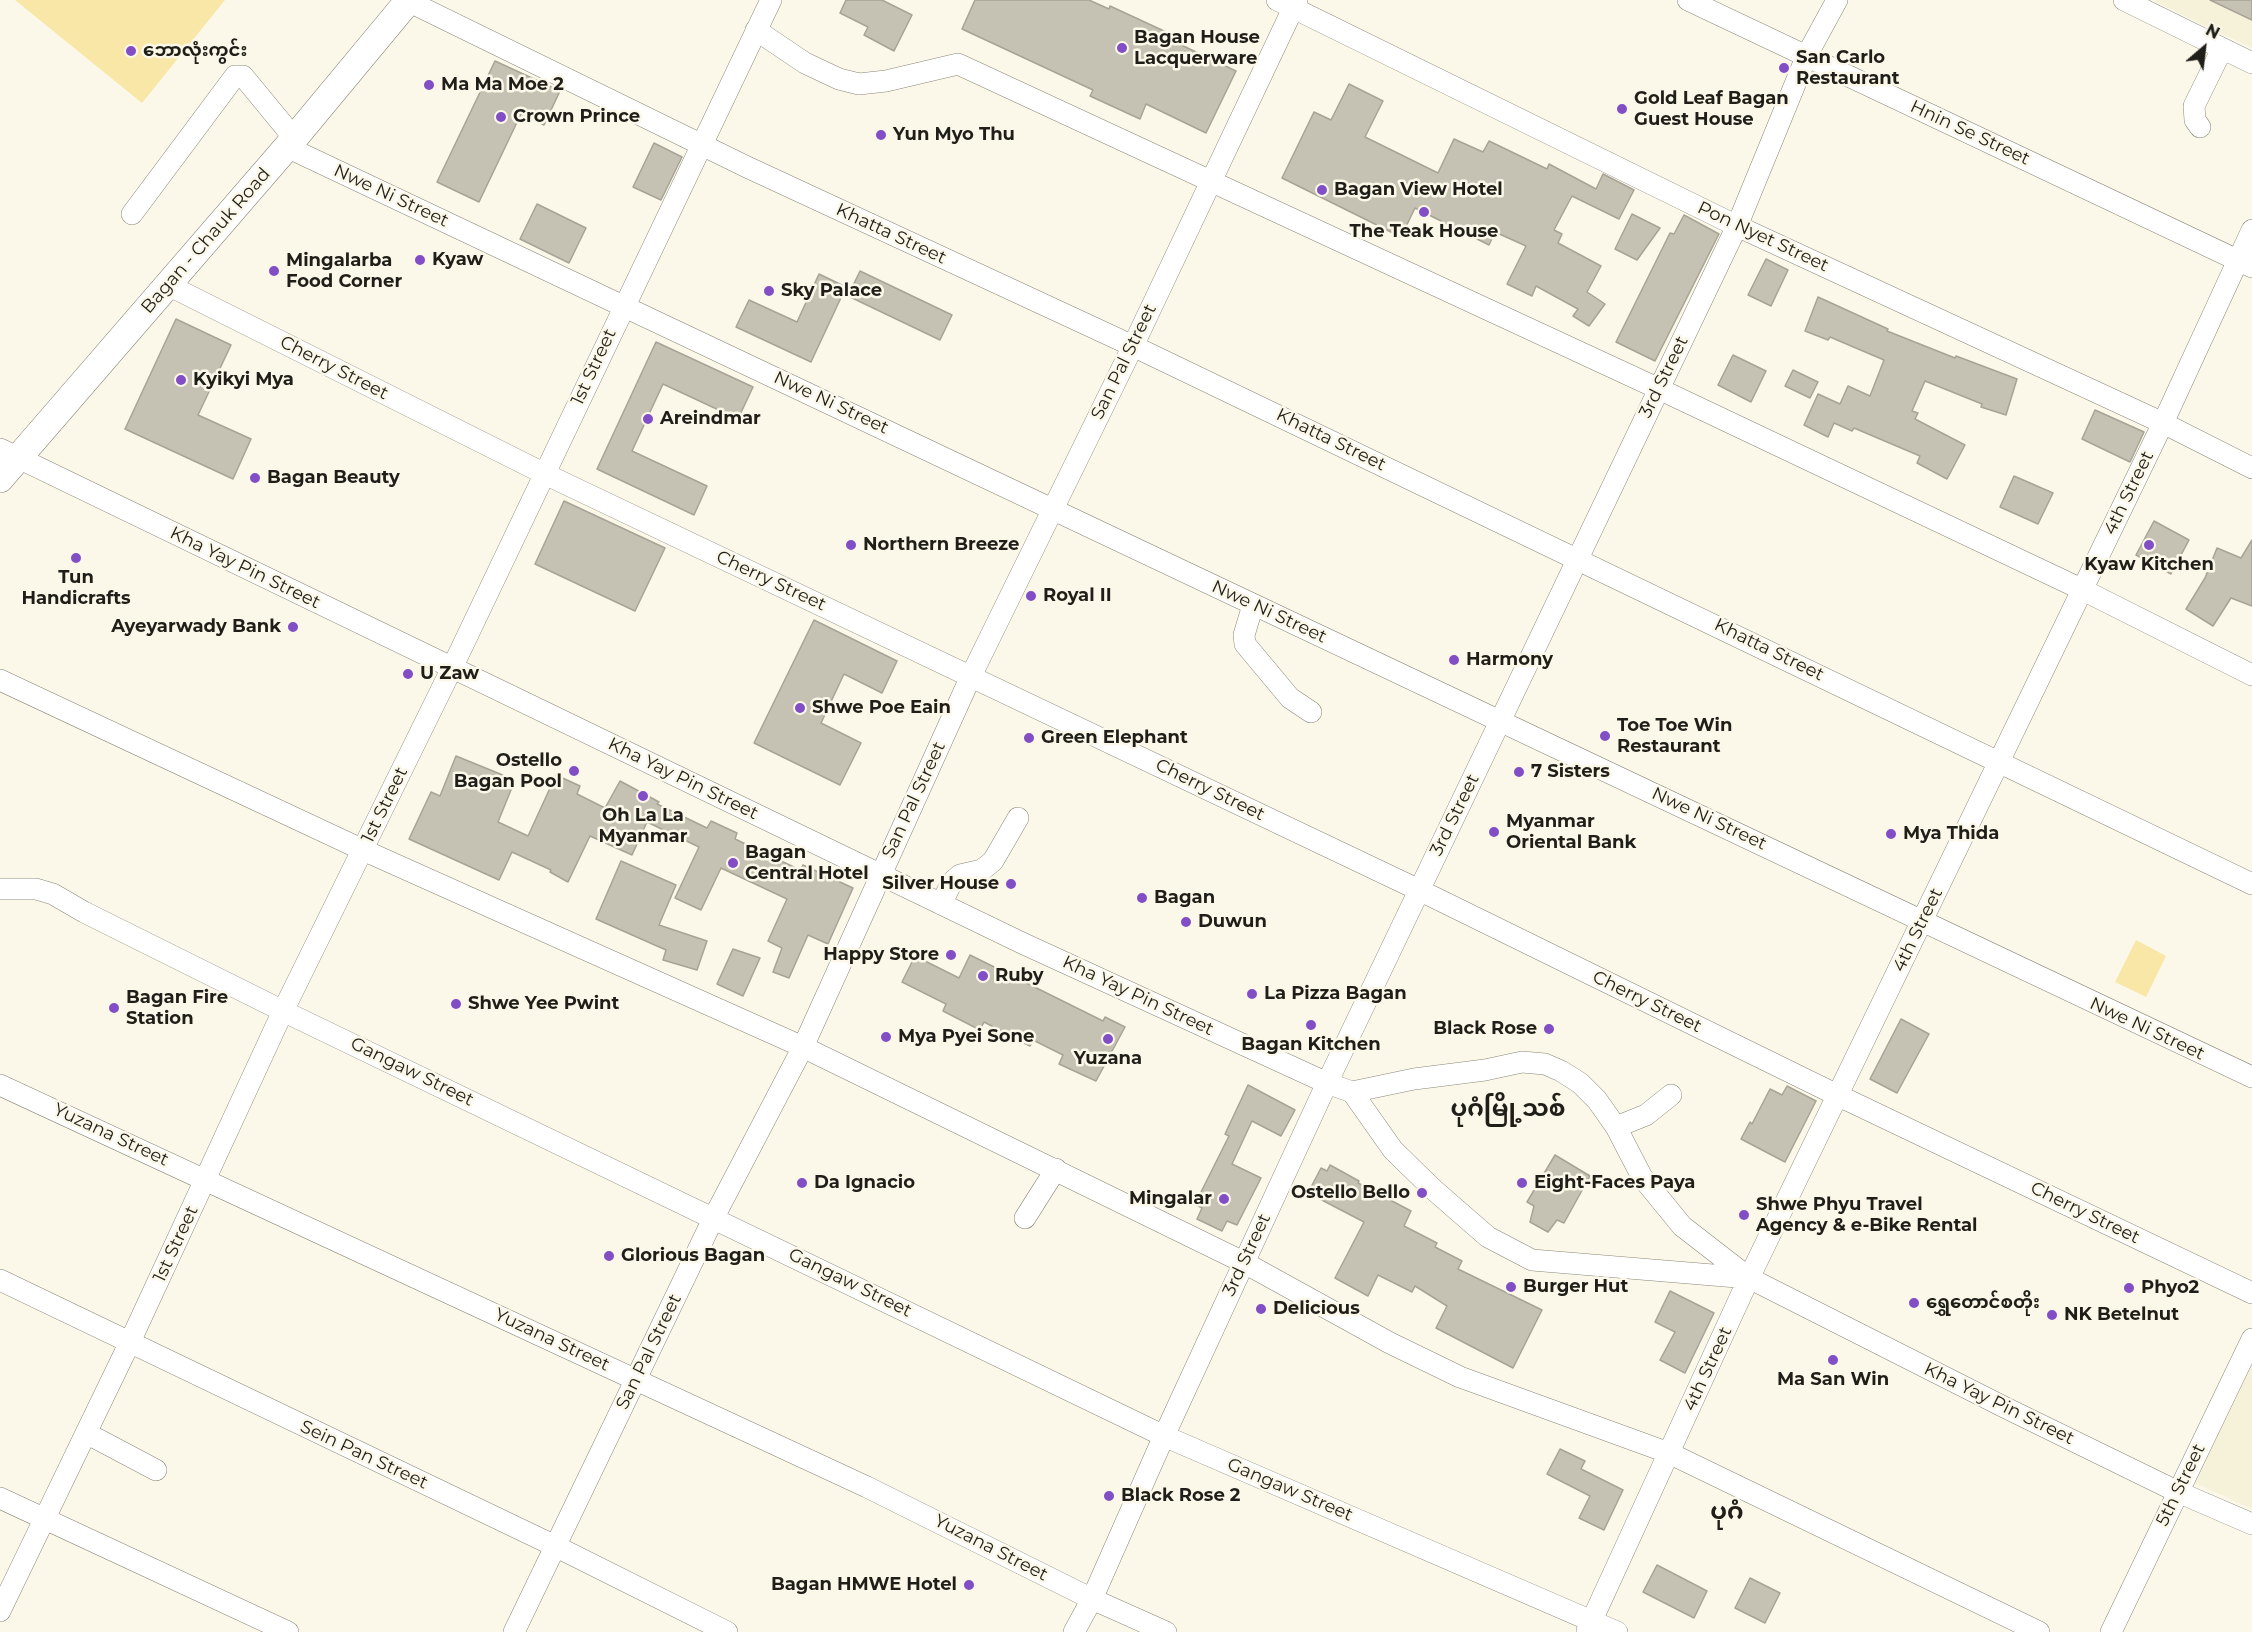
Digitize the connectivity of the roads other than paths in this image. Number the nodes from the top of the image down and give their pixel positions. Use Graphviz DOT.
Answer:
graph roads {
  1 [pos="409,0"];
  2 [pos="771,0"];
  3 [pos="1688,0"];
  4 [pos="1837,0"];
  5 [pos="2132,2"];
  6 [pos="1289,3"];
  7 [pos="756,30"];
  8 [pos="2222,49"];
  9 [pos="1807,55"];
  10 [pos="2252,63"];
  11 [pos="2200,127"];
  12 [pos="291,142"];
  13 [pos="701,143"];
  14 [pos="1212,180"];
  15 [pos="132,214"];
  16 [pos="1737,226"];
  17 [pos="2252,230"];
  18 [pos="2245,264"];
  19 [pos="168,285"];
  20 [pos="623,305"];
  21 [pos="1133,346"];
  22 [pos="1658,388"];
  23 [pos="2163,423"];
  24 [pos="9,454"];
  25 [pos="2252,468"];
  26 [pos="545,474"];
  27 [pos="0,479"];
  28 [pos="1052,508"];
  29 [pos="1579,559"];
  30 [pos="2081,589"];
  31 [pos="1253,605"];
  32 [pos="452,668"];
  33 [pos="2252,675"];
  34 [pos="971,676"];
  35 [pos="0,680"];
  36 [pos="1311,712"];
  37 [pos="1500,720"];
  38 [pos="1999,760"];
  39 [pos="1018,818"];
  40 [pos="363,850"];
  41 [pos="880,874"];
  42 [pos="2252,884"];
  43 [pos="0,889"];
  44 [pos="1419,890"];
  45 [pos="941,904"];
  46 [pos="1923,920"];
  47 [pos="283,1011"];
  48 [pos="803,1047"];
  49 [pos="2252,1077"];
  50 [pos="1327,1083"];
  51 [pos="0,1085"];
  52 [pos="1352,1092"];
  53 [pos="1671,1095"];
  54 [pos="1837,1095"];
  55 [pos="1617,1127"];
  56 [pos="1056,1169"];
  57 [pos="206,1179"];
  58 [pos="714,1217"];
  59 [pos="1025,1218"];
  60 [pos="1243,1262"];
  61 [pos="1749,1278"];
  62 [pos="0,1280"];
  63 [pos="2252,1293"];
  64 [pos="2252,1339"];
  65 [pos="129,1344"];
  66 [pos="636,1379"];
  67 [pos="86,1433"];
  68 [pos="1164,1436"];
  69 [pos="1669,1453"];
  70 [pos="156,1470"];
  71 [pos="2178,1492"];
  72 [pos="0,1498"];
  73 [pos="45,1519"];
  74 [pos="2252,1524"];
  75 [pos="555,1546"];
  76 [pos="1092,1599"];
  77 [pos="0,1611"];
  78 [pos="1590,1626"];
  79 [pos="288,1632"];
  80 [pos="514,1632"];
  81 [pos="727,1632"];
  82 [pos="1074,1632"];
  83 [pos="1166,1632"];
  84 [pos="1617,1632"];
  85 [pos="2039,1632"];
  86 [pos="2110,1632"];
  1 -- 12 [label="main road, Bagan - Chauk Road"];
  1 -- 13 [label="street, Khatta Street"];
  2 -- 7 [label="street, 1st Street"];
  3 -- 9 [label="street, Hnin Se Street"];
  4 -- 9 [label="street, 3rd Street"];
  5 -- 8 [label="street"];
  6 -- 14 [label="street, San Pal Street"];
  6 -- 16 [label="street, Pon Nyet Street"];
  7 -- 13 [label="street, 1st Street"];
  7 -- 14 [label="street"];
  8 -- 10 [label="street"];
  8 -- 11 [label="street"];
  9 -- 16 [label="street, 3rd Street"];
  9 -- 18 [label="street, Hnin Se Street"];
  12 -- 15 [label="street"];
  12 -- 19 [label="main road, Bagan - Chauk Road"];
  12 -- 20 [label="street, Nwe Ni Street"];
  13 -- 20 [label="street, 1st Street"];
  13 -- 21 [label="street, Khatta Street"];
  14 -- 21 [label="street, San Pal Street"];
  14 -- 22 [label="street"];
  16 -- 22 [label="street, 3rd Street"];
  16 -- 23 [label="street, Pon Nyet Street"];
  17 -- 18 [label="street, 4th Street"];
  18 -- 23 [label="street, 4th Street"];
  19 -- 24 [label="main road, Bagan - Chauk Road"];
  19 -- 26 [label="street, Cherry Street"];
  20 -- 26 [label="street, 1st Street"];
  20 -- 28 [label="street, Nwe Ni Street"];
  21 -- 28 [label="street, San Pal Street"];
  21 -- 29 [label="street, Khatta Street"];
  22 -- 29 [label="street, 3rd Street"];
  22 -- 30 [label="street"];
  23 -- 25 [label="street, Pon Nyet Street"];
  23 -- 30 [label="street, 4th Street"];
  24 -- 27 [label="main road, Bagan - Chauk Road"];
  24 -- 32 [label="street, Kha Yay Pin Street"];
  26 -- 32 [label="street, 1st Street"];
  26 -- 34 [label="street, Cherry Street"];
  28 -- 31 [label="street, Nwe Ni Street"];
  28 -- 34 [label="street, San Pal Street"];
  29 -- 37 [label="street, 3rd Street"];
  29 -- 38 [label="street, Khatta Street"];
  30 -- 33 [label="street"];
  30 -- 38 [label="street, 4th Street"];
  31 -- 36 [label="street"];
  31 -- 37 [label="street, Nwe Ni Street"];
  32 -- 40 [label="street, 1st Street"];
  32 -- 41 [label="street, Kha Yay Pin Street"];
  34 -- 41 [label="street, San Pal Street"];
  34 -- 44 [label="street, Cherry Street"];
  35 -- 40 [label="street"];
  37 -- 44 [label="street, 3rd Street"];
  37 -- 46 [label="street, Nwe Ni Street"];
  38 -- 42 [label="street, Khatta Street"];
  38 -- 46 [label="street, 4th Street"];
  39 -- 45 [label="street"];
  40 -- 47 [label="street, 1st Street"];
  40 -- 48 [label="street"];
  41 -- 45 [label="street, Kha Yay Pin Street"];
  41 -- 48 [label="street, San Pal Street"];
  43 -- 47 [label="street, Gangaw Street"];
  44 -- 50 [label="street, 3rd Street"];
  44 -- 54 [label="street, Cherry Street"];
  45 -- 50 [label="street, Kha Yay Pin Street"];
  46 -- 49 [label="street, Nwe Ni Street"];
  46 -- 54 [label="street, 4th Street"];
  47 -- 57 [label="street, 1st Street"];
  47 -- 58 [label="street, Gangaw Street"];
  48 -- 56 [label="street"];
  48 -- 58 [label="street, San Pal Street"];
  50 -- 52 [label="street, Kha Yay Pin Street"];
  50 -- 60 [label="street, 3rd Street"];
  51 -- 57 [label="street, Yuzana Street"];
  52 -- 55 [label="street, Kha Yay Pin Street"];
  52 -- 61 [label="street, Kha Yay Pin Street"];
  53 -- 55 [label="street"];
  54 -- 61 [label="street, 4th Street"];
  54 -- 63 [label="street, Cherry Street"];
  55 -- 61 [label="street, Kha Yay Pin Street"];
  56 -- 59 [label="street"];
  56 -- 60 [label="street"];
  57 -- 65 [label="street, 1st Street"];
  57 -- 66 [label="street, Yuzana Street"];
  58 -- 66 [label="street, San Pal Street"];
  58 -- 68 [label="street, Gangaw Street"];
  60 -- 68 [label="street, 3rd Street"];
  60 -- 69 [label="street"];
  61 -- 69 [label="street, 4th Street"];
  61 -- 71 [label="street, Kha Yay Pin Street"];
  62 -- 65 [label="street, Sein Pan Street"];
  64 -- 71 [label="street, 5th Street"];
  65 -- 67 [label="street, 1st Street"];
  65 -- 75 [label="street, Sein Pan Street"];
  66 -- 75 [label="street, San Pal Street"];
  66 -- 76 [label="street, Yuzana Street"];
  67 -- 70 [label="street"];
  67 -- 73 [label="street, 1st Street"];
  68 -- 76 [label="street, 3rd Street"];
  68 -- 78 [label="street, Gangaw Street"];
  69 -- 78 [label="street, 4th Street"];
  69 -- 85 [label="street"];
  71 -- 74 [label="street, Kha Yay Pin Street"];
  71 -- 86 [label="street, 5th Street"];
  72 -- 73 [label="street"];
  73 -- 77 [label="street, 1st Street"];
  73 -- 79 [label="street"];
  75 -- 80 [label="street, San Pal Street"];
  75 -- 81 [label="street, Sein Pan Street"];
  76 -- 82 [label="street, 3rd Street"];
  76 -- 83 [label="street, Yuzana Street"];
  78 -- 84 [label="street, Gangaw Street"];
}
